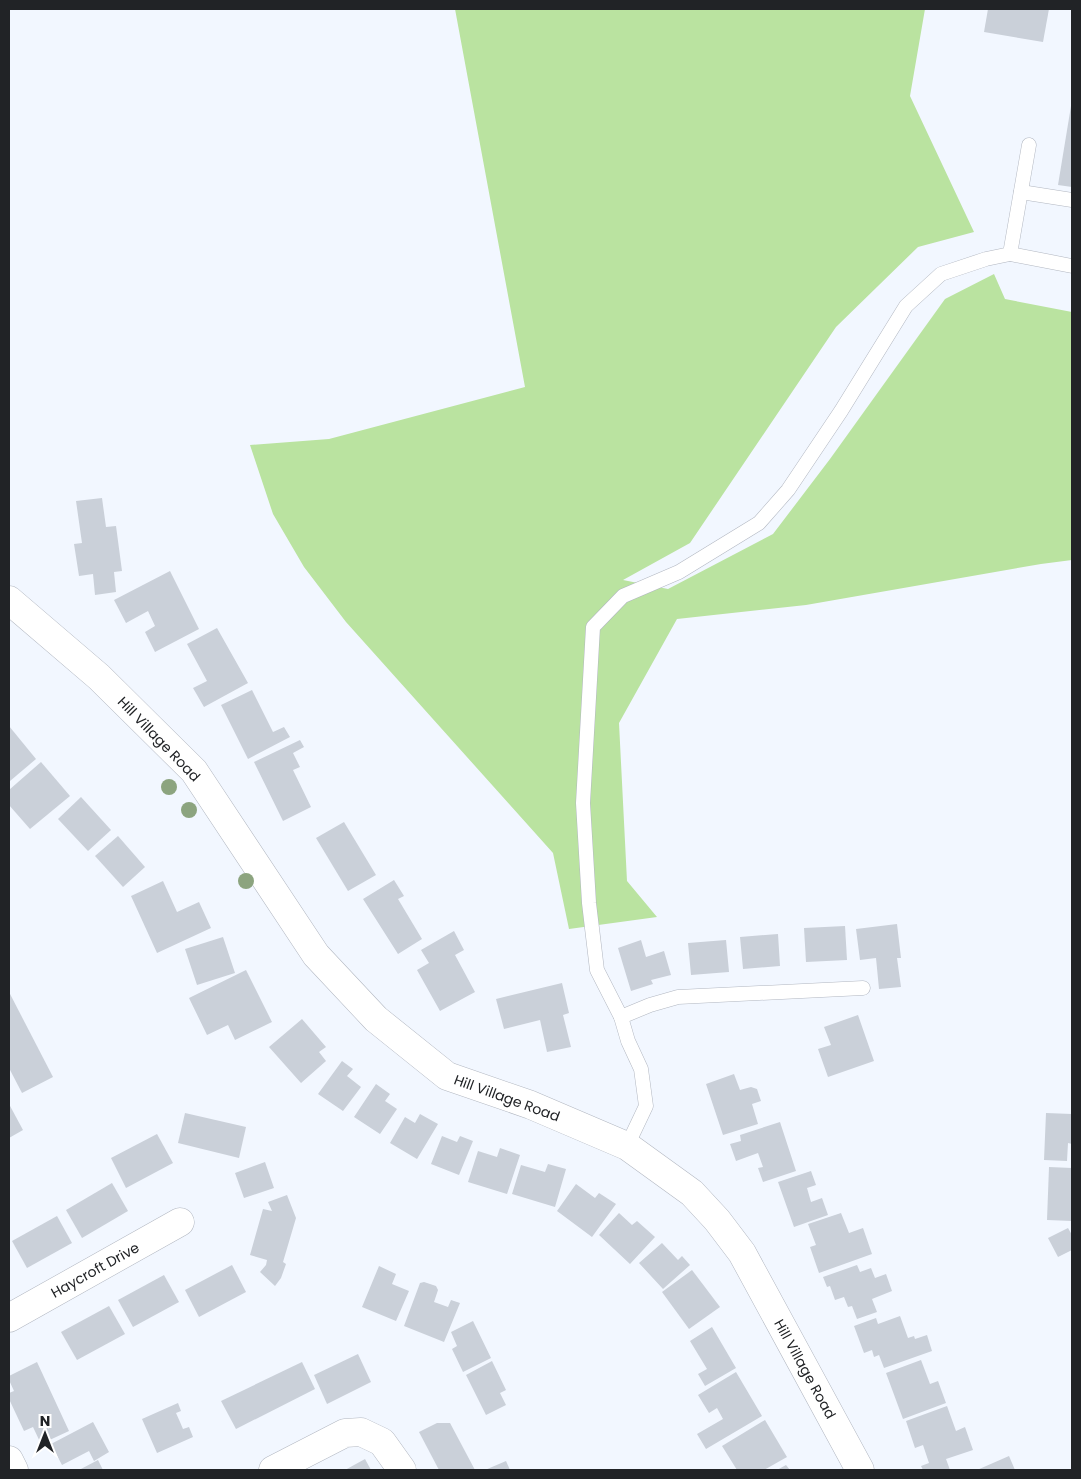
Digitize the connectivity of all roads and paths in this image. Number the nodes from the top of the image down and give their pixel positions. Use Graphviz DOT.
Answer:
graph roads {
  1 [pos="1029,145"];
  2 [pos="1021,192"];
  3 [pos="1072,200"];
  4 [pos="1010,254"];
  5 [pos="1072,266"];
  6 [pos="9,600"];
  7 [pos="863,988"];
  8 [pos="621,1017"];
  9 [pos="627,1146"];
  10 [pos="180,1222"];
  11 [pos="9,1318"];
  12 [pos="9,1460"];
  13 [pos="14,1470"];
  14 [pos="273,1470"];
  15 [pos="402,1470"];
  16 [pos="860,1470"];
  1 -- 2 [label="lane"];
  2 -- 3 [label="lane"];
  2 -- 4 [label="lane"];
  4 -- 5 [label="lane"];
  4 -- 8 [label="lane"];
  6 -- 9 [label="street, Hill Village Road"];
  7 -- 8 [label="lane"];
  8 -- 9 [label="lane"];
  9 -- 16 [label="street, Hill Village Road"];
  10 -- 11 [label="street, Haycroft Drive"];
  12 -- 13 [label="street"];
  14 -- 15 [label="street"];
}
